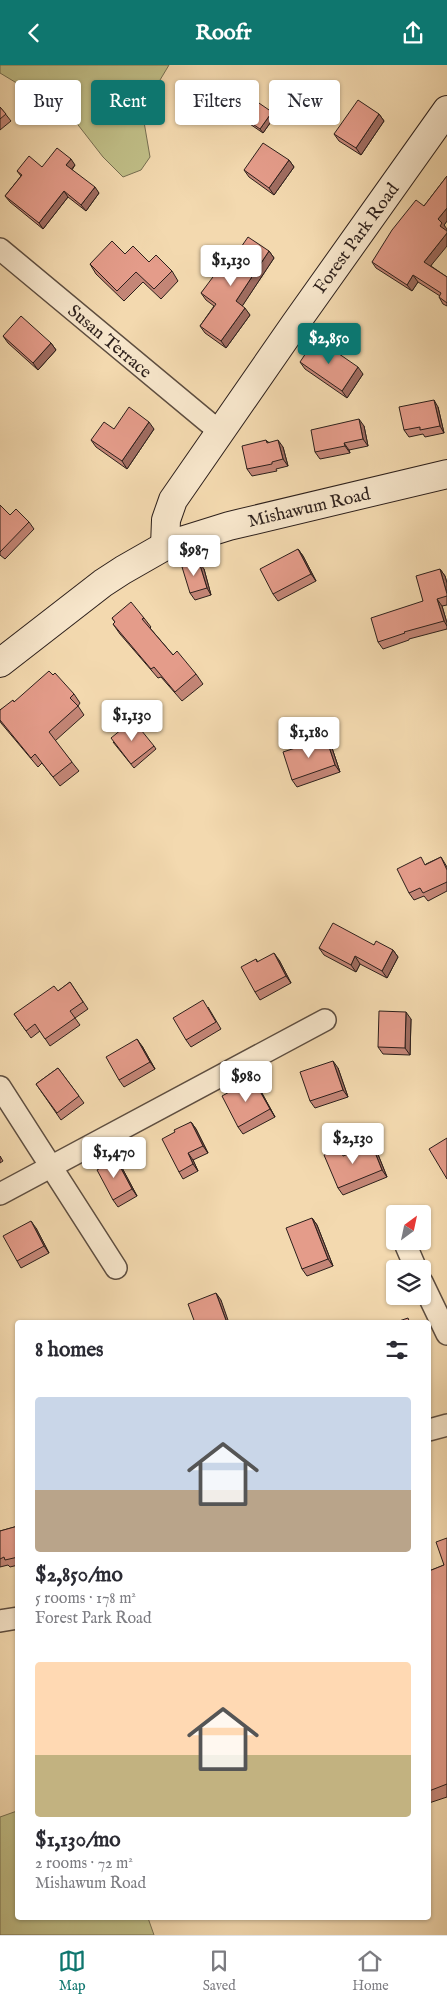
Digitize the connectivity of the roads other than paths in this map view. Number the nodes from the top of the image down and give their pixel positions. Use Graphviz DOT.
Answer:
graph roads {
  1 [pos="447,110"];
  2 [pos="0,249"];
  3 [pos="220,432"];
  4 [pos="447,474"];
  5 [pos="165,547"];
  6 [pos="0,663"];
  7 [pos="325,1020"];
  8 [pos="0,1087"];
  9 [pos="51,1166"];
  10 [pos="0,1194"];
  11 [pos="116,1267"];
  12 [pos="431,1301"];
  13 [pos="447,1334"];
  14 [pos="447,1425"];
  15 [pos="431,1429"];
  16 [pos="15,1618"];
  17 [pos="0,1621"];
  1 -- 3 [label="street, Forest Park Road"];
  2 -- 3 [label="street, Susan Terrace"];
  3 -- 5 [label="street, Forest Park Road"];
  4 -- 5 [label="street, Mishawum Road"];
  5 -- 6 [label="street, Mishawum Road"];
  7 -- 9 [label="street"];
  8 -- 9 [label="street"];
  9 -- 10 [label="street"];
  9 -- 11 [label="street"];
  12 -- 13 [label="street"];
  14 -- 15 [label="street"];
  16 -- 17 [label="street"];
}
